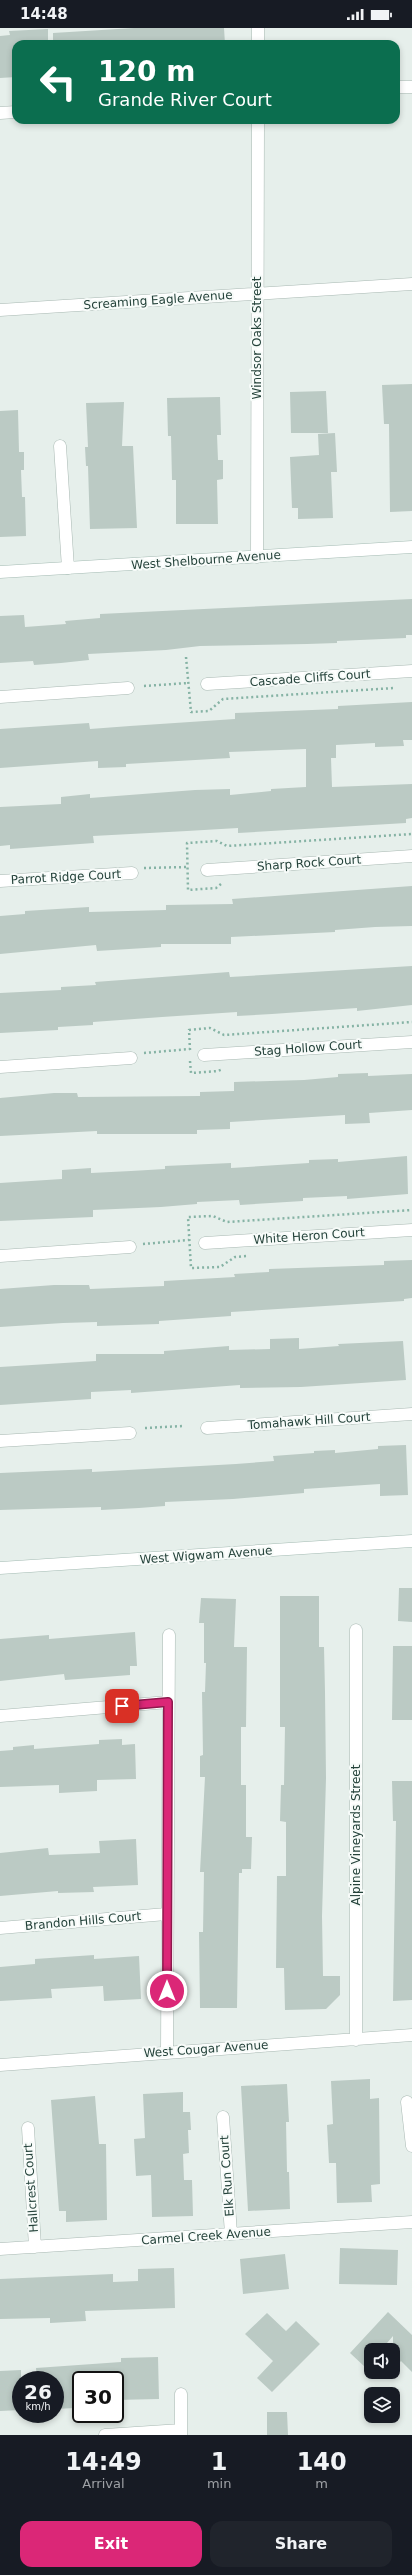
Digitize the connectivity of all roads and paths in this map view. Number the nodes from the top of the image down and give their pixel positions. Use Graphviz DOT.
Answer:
graph roads {
  1 [pos="258,28"];
  2 [pos="258,40"];
  3 [pos="400,87"];
  4 [pos="412,87"];
  5 [pos="12,112"];
  6 [pos="0,114"];
  7 [pos="258,124"];
  8 [pos="412,284"];
  9 [pos="258,294"];
  10 [pos="0,310"];
  11 [pos="60,446"];
  12 [pos="412,547"];
  13 [pos="257,556"];
  14 [pos="68,568"];
  15 [pos="0,572"];
  16 [pos="412,671"];
  17 [pos="188,683"];
  18 [pos="207,684"];
  19 [pos="144,686"];
  20 [pos="128,688"];
  21 [pos="0,697"];
  22 [pos="412,856"];
  23 [pos="188,867"];
  24 [pos="144,868"];
  25 [pos="207,870"];
  26 [pos="132,873"];
  27 [pos="0,881"];
  28 [pos="412,1042"];
  29 [pos="190,1049"];
  30 [pos="144,1053"];
  31 [pos="204,1055"];
  32 [pos="131,1058"];
  33 [pos="0,1068"];
  34 [pos="412,1230"];
  35 [pos="189,1240"];
  36 [pos="205,1242"];
  37 [pos="143,1244"];
  38 [pos="130,1247"];
  39 [pos="0,1256"];
  40 [pos="412,1414"];
  41 [pos="183,1426"];
  42 [pos="145,1428"];
  43 [pos="207,1428"];
  44 [pos="130,1433"];
  45 [pos="0,1441"];
  46 [pos="412,1541"];
  47 [pos="0,1568"];
  48 [pos="356,1630"];
  49 [pos="169,1635"];
  50 [pos="168,1702"];
  51 [pos="0,1716"];
  52 [pos="166,1914"];
  53 [pos="0,1928"];
  54 [pos="412,2035"];
  55 [pos="356,2040"];
  56 [pos="167,2052"];
  57 [pos="0,2065"];
  58 [pos="407,2102"];
  59 [pos="223,2117"];
  60 [pos="28,2128"];
  61 [pos="412,2146"];
  62 [pos="412,2222"];
  63 [pos="231,2234"];
  64 [pos="35,2247"];
  65 [pos="0,2249"];
  66 [pos="181,2394"];
  67 [pos="181,2432"];
  68 [pos="105,2435"];
  1 -- 2 [label="street"];
  3 -- 4 [label="street"];
  5 -- 6 [label="street"];
  7 -- 9 [label="street, Windsor Oaks Street"];
  8 -- 9 [label="street, Screaming Eagle Avenue"];
  9 -- 10 [label="street, Screaming Eagle Avenue"];
  9 -- 13 [label="street, Windsor Oaks Street"];
  11 -- 14 [label="street"];
  12 -- 13 [label="street, West Shelbourne Avenue"];
  13 -- 14 [label="street, West Shelbourne Avenue"];
  14 -- 15 [label="street, West Shelbourne Avenue"];
  16 -- 18 [label="street, Cascade Cliffs Court"];
  17 -- 19 [label="path"];
  20 -- 21 [label="street"];
  22 -- 25 [label="street, Sharp Rock Court"];
  23 -- 24 [label="path"];
  26 -- 27 [label="street, Parrot Ridge Court"];
  28 -- 31 [label="street, Stag Hollow Court"];
  29 -- 30 [label="path"];
  32 -- 33 [label="street"];
  34 -- 36 [label="street, White Heron Court"];
  35 -- 37 [label="path"];
  38 -- 39 [label="street"];
  40 -- 43 [label="street, Tomahawk Hill Court"];
  41 -- 42 [label="path"];
  44 -- 45 [label="street"];
  46 -- 47 [label="street, West Wigwam Avenue"];
  48 -- 55 [label="street, Alpine Vineyards Street"];
  49 -- 50 [label="street"];
  50 -- 51 [label="street"];
  50 -- 52 [label="street"];
  52 -- 53 [label="street, Brandon Hills Court"];
  52 -- 56 [label="street"];
  54 -- 55 [label="street, West Cougar Avenue"];
  55 -- 56 [label="street, West Cougar Avenue"];
  56 -- 57 [label="street, West Cougar Avenue"];
  58 -- 61 [label="street"];
  59 -- 63 [label="street, Elk Run Court"];
  60 -- 64 [label="street, Hallcrest Court"];
  62 -- 63 [label="street, Carmel Creek Avenue"];
  63 -- 64 [label="street, Carmel Creek Avenue"];
  64 -- 65 [label="street, Carmel Creek Avenue"];
  66 -- 67 [label="street"];
  67 -- 68 [label="street"];
}
